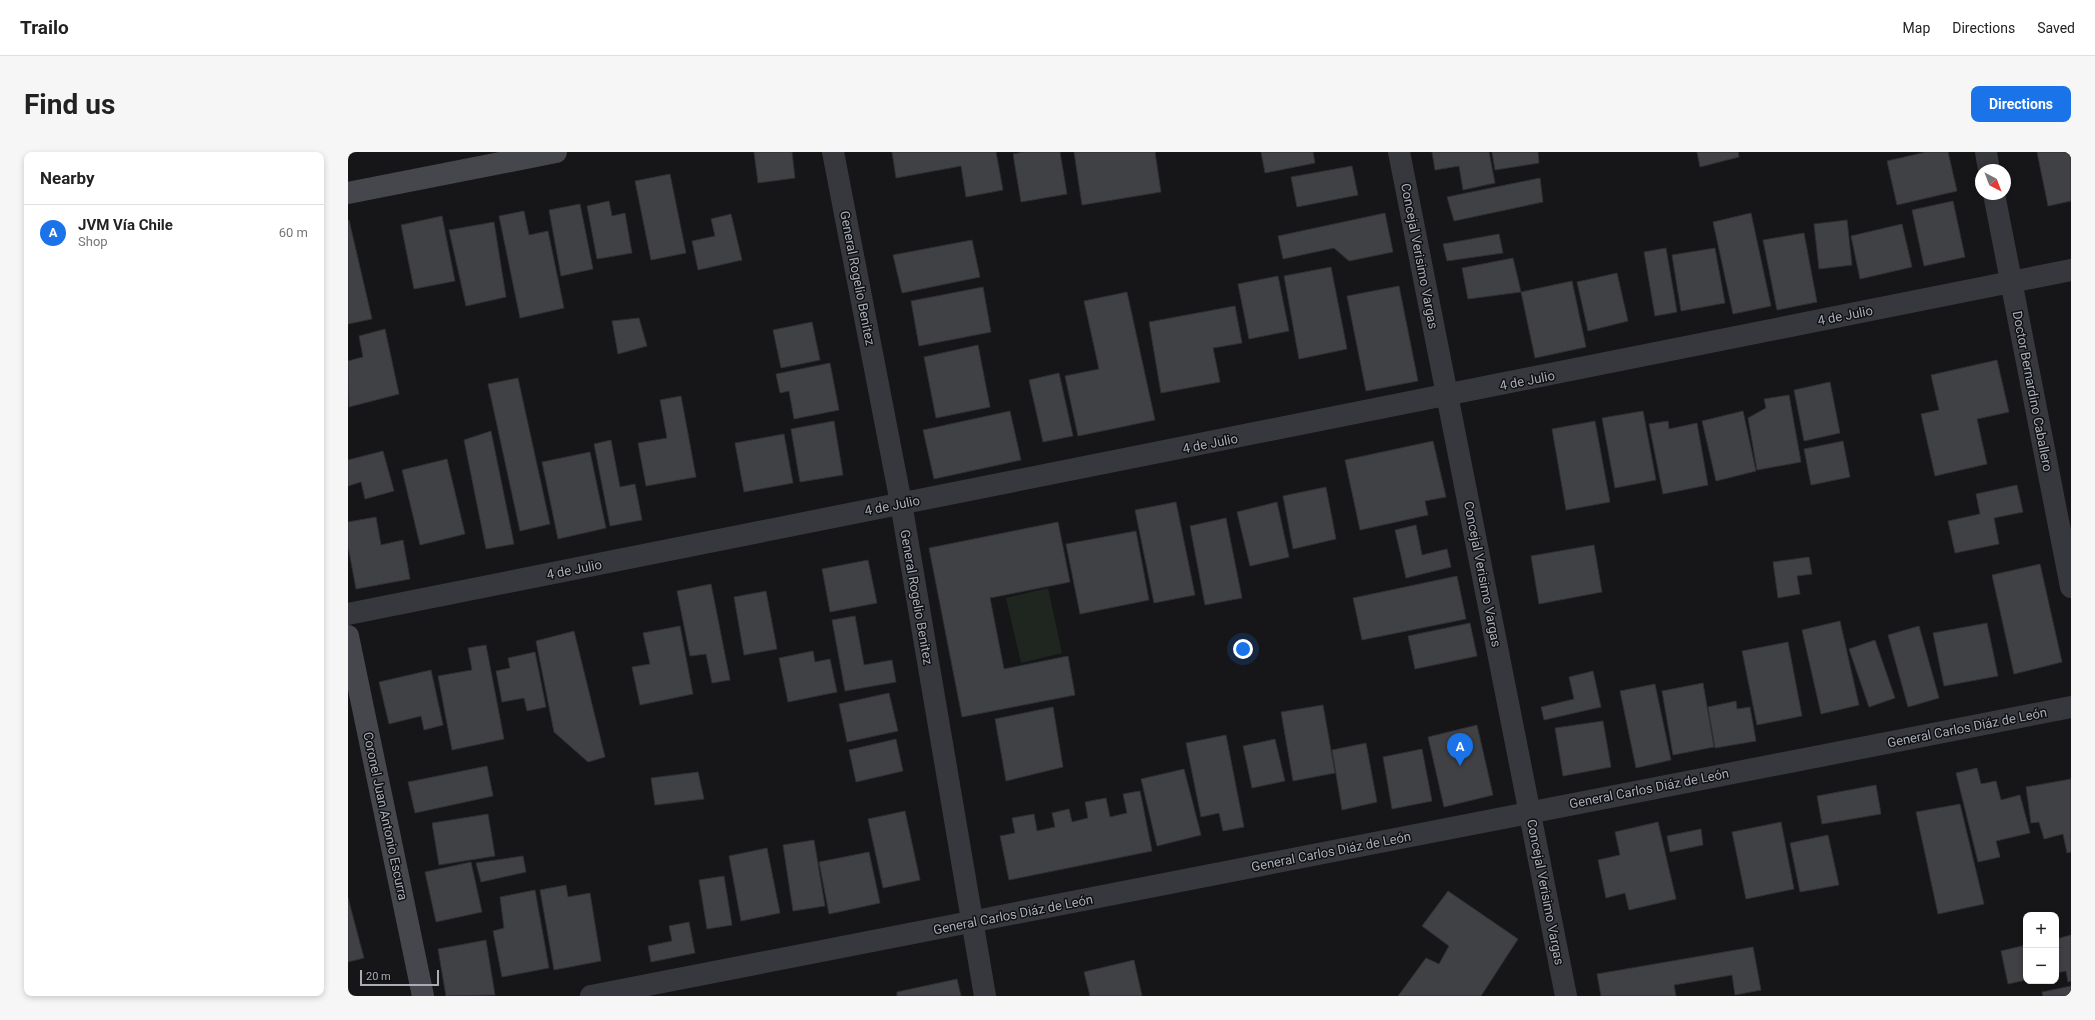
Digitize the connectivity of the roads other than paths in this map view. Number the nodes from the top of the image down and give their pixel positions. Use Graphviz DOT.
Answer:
graph roads {
  1 [pos="556,152"];
  2 [pos="833,152"];
  3 [pos="1399,152"];
  4 [pos="1986,152"];
  5 [pos="1988,164"];
  6 [pos="348,193"];
  7 [pos="1995,200"];
  8 [pos="2071,270"];
  9 [pos="2012,282"];
  10 [pos="1448,396"];
  11 [pos="901,503"];
  12 [pos="2071,587"];
  13 [pos="348,614"];
  14 [pos="348,636"];
  15 [pos="2071,707"];
  16 [pos="1530,811"];
  17 [pos="972,922"];
  18 [pos="423,996"];
  19 [pos="591,996"];
  20 [pos="985,996"];
  21 [pos="1566,996"];
  1 -- 6 [label="street"];
  2 -- 11 [label="street, General Rogelio Benitez"];
  3 -- 10 [label="street, Concejal Verisimo Vargas"];
  4 -- 5 [label="street"];
  7 -- 9 [label="street, Doctor Bernardino Caballero"];
  8 -- 9 [label="street, 4 de Julio"];
  9 -- 10 [label="street, 4 de Julio"];
  9 -- 12 [label="street, Doctor Bernardino Caballero"];
  10 -- 11 [label="street, 4 de Julio"];
  10 -- 16 [label="street, Concejal Verisimo Vargas"];
  11 -- 13 [label="street, 4 de Julio"];
  11 -- 17 [label="street, General Rogelio Benitez"];
  14 -- 18 [label="street, Coronel Juan Antonio Escurra"];
  15 -- 16 [label="street, General Carlos Diáz de León"];
  16 -- 17 [label="street, General Carlos Diáz de León"];
  16 -- 21 [label="street, Concejal Verisimo Vargas"];
  17 -- 19 [label="street, General Carlos Diáz de León"];
  17 -- 20 [label="street, General Rogelio Benitez"];
}
